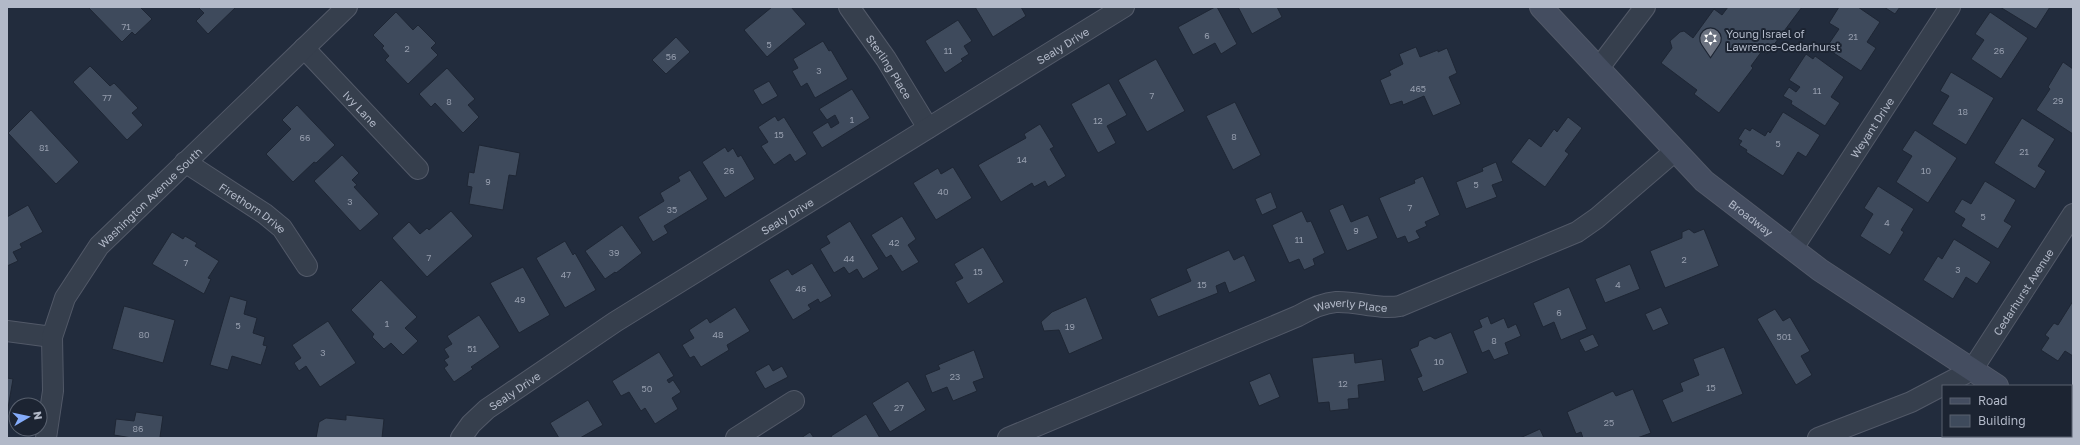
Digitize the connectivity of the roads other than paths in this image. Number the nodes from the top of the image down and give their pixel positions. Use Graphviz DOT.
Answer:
graph roads {
  1 [pos="347,7"];
  2 [pos="848,7"];
  3 [pos="1124,7"];
  4 [pos="1541,7"];
  5 [pos="1645,7"];
  6 [pos="1950,7"];
  7 [pos="304,48"];
  8 [pos="1598,69"];
  9 [pos="928,128"];
  10 [pos="1675,151"];
  11 [pos="185,162"];
  12 [pos="418,168"];
  13 [pos="2073,214"];
  14 [pos="1793,248"];
  15 [pos="307,266"];
  16 [pos="7,331"];
  17 [pos="52,337"];
  18 [pos="1972,370"];
  19 [pos="1943,385"];
  20 [pos="1995,385"];
  21 [pos="1942,386"];
  22 [pos="794,401"];
  23 [pos="46,438"];
  24 [pos="461,438"];
  25 [pos="736,438"];
  26 [pos="1008,438"];
  27 [pos="1818,438"];
  1 -- 7 [label="street, Washington Avenue South"];
  2 -- 9 [label="street, Sterling Place"];
  3 -- 9 [label="street, Sealy Drive"];
  4 -- 8 [label="main road, Broadway"];
  5 -- 8 [label="street"];
  6 -- 14 [label="street, Weyant Drive"];
  7 -- 11 [label="street, Washington Avenue South"];
  7 -- 12 [label="street, Ivy Lane"];
  8 -- 10 [label="main road, Broadway"];
  9 -- 24 [label="street, Sealy Drive"];
  10 -- 14 [label="main road, Broadway"];
  10 -- 26 [label="street, Waverly Place"];
  11 -- 15 [label="street, Firethorn Drive"];
  11 -- 17 [label="street, Washington Avenue South"];
  13 -- 18 [label="street, Cedarhurst Avenue"];
  14 -- 18 [label="main road, Broadway"];
  16 -- 17 [label="street"];
  17 -- 23 [label="street, Washington Avenue South"];
  18 -- 19 [label="street"];
  18 -- 20 [label="main road, Broadway"];
  21 -- 27 [label="street"];
  22 -- 25 [label="street"];
}
